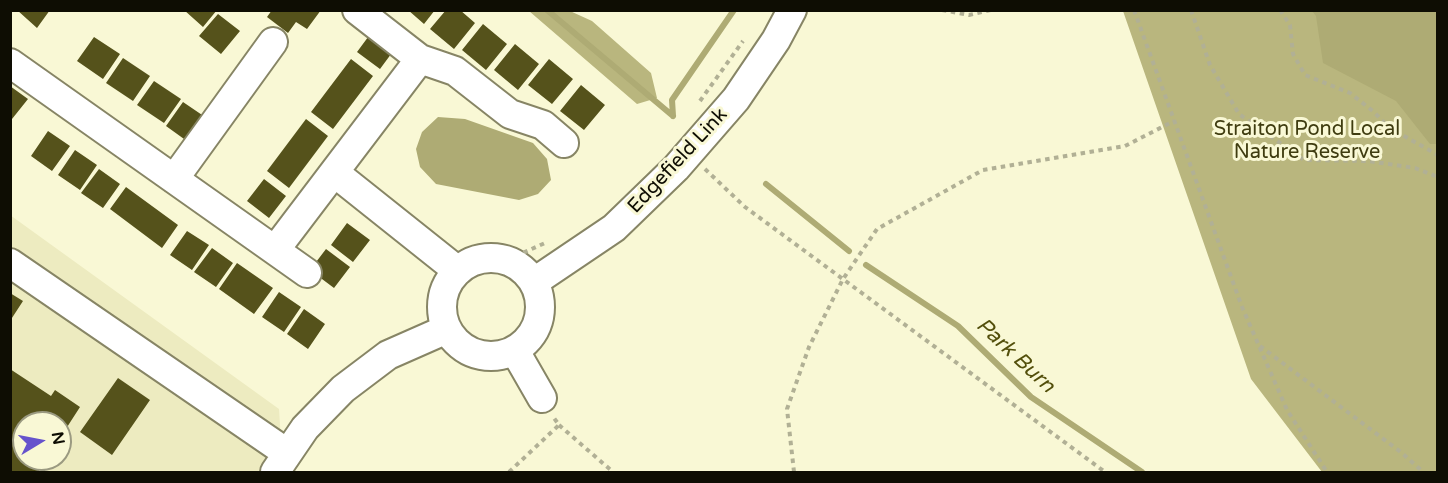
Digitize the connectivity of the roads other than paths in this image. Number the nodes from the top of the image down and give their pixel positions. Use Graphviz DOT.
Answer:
graph roads {
  1 [pos="357,10"];
  2 [pos="792,10"];
  3 [pos="273,42"];
  4 [pos="420,59"];
  5 [pos="10,63"];
  6 [pos="360,140"];
  7 [pos="564,143"];
  8 [pos="335,173"];
  9 [pos="174,179"];
  10 [pos="368,201"];
  11 [pos="275,250"];
  12 [pos="10,263"];
  13 [pos="458,270"];
  14 [pos="307,273"];
  15 [pos="534,282"];
  16 [pos="447,328"];
  17 [pos="515,351"];
  18 [pos="542,398"];
  19 [pos="281,463"];
  1 -- 4 [label="street"];
  2 -- 15 [label="street, Edgefield Link"];
  3 -- 9 [label="street"];
  4 -- 6 [label="street"];
  4 -- 7 [label="street"];
  5 -- 9 [label="street"];
  6 -- 8 [label="street"];
  6 -- 10 [label="street"];
  8 -- 10 [label="street"];
  8 -- 11 [label="street"];
  9 -- 11 [label="street"];
  10 -- 13 [label="street"];
  11 -- 14 [label="street"];
  12 -- 19 [label="street"];
  13 -- 15 [label="street"];
  13 -- 16 [label="street"];
  15 -- 17 [label="street"];
  16 -- 17 [label="street"];
  16 -- 19 [label="street"];
  17 -- 18 [label="street"];
}
